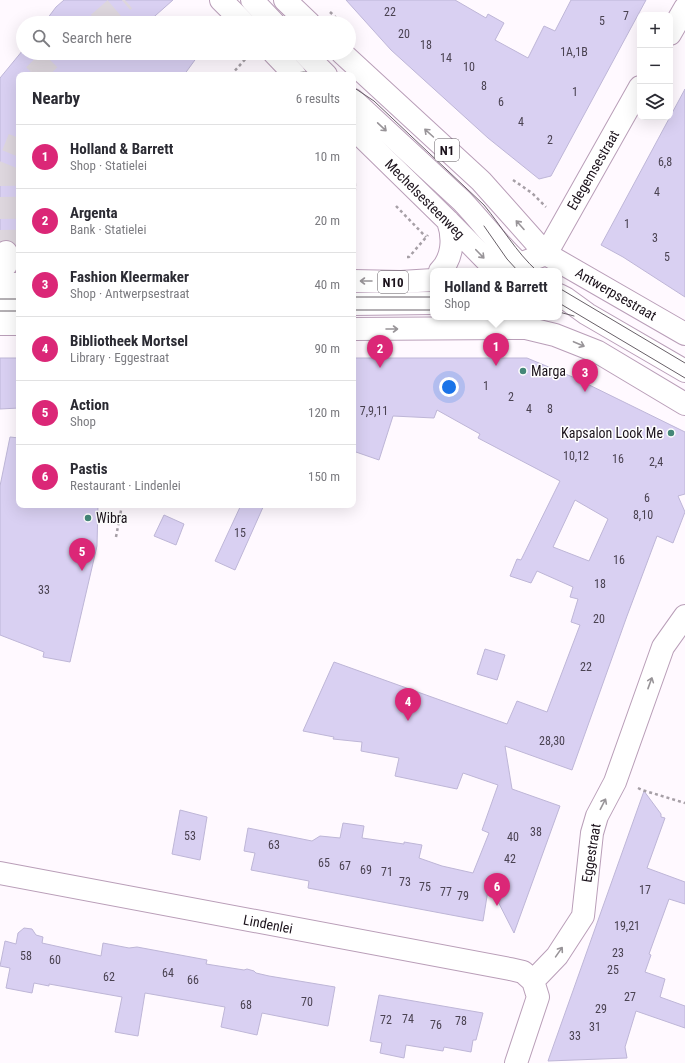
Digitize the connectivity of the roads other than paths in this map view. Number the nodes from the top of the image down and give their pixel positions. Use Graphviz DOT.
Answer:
graph roads {
  1 [pos="221,0"];
  2 [pos="252,0"];
  3 [pos="285,0"];
  4 [pos="685,8"];
  5 [pos="237,16"];
  6 [pos="267,16"];
  7 [pos="301,16"];
  8 [pos="673,29"];
  9 [pos="281,60"];
  10 [pos="311,60"];
  11 [pos="350,60"];
  12 [pos="292,72"];
  13 [pos="323,72"];
  14 [pos="637,92"];
  15 [pos="356,103"];
  16 [pos="356,131"];
  17 [pos="448,221"];
  18 [pos="544,263"];
  19 [pos="4,267"];
  20 [pos="442,268"];
  21 [pos="494,268"];
  22 [pos="515,268"];
  23 [pos="521,268"];
  24 [pos="554,268"];
  25 [pos="562,272"];
  26 [pos="429,279"];
  27 [pos="16,281"];
  28 [pos="356,281"];
  29 [pos="562,297"];
  30 [pos="0,304"];
  31 [pos="16,304"];
  32 [pos="356,304"];
  33 [pos="430,304"];
  34 [pos="562,306"];
  35 [pos="587,314"];
  36 [pos="525,321"];
  37 [pos="0,324"];
  38 [pos="16,324"];
  39 [pos="356,329"];
  40 [pos="685,334"];
  41 [pos="685,371"];
  42 [pos="685,404"];
  43 [pos="685,616"];
  44 [pos="0,874"];
  45 [pos="533,981"];
  46 [pos="516,1063"];
  1 -- 5 [label="main road"];
  2 -- 6 [label="main road"];
  3 -- 7 [label="main road"];
  4 -- 8 [label="main road"];
  9 -- 12 [label="main road"];
  10 -- 13 [label="main road"];
  18 -- 11 [label="main road, N1, one-way"];
  14 -- 18 [label="main road, Edegemsestraat"];
  15 -- 22 [label="main road, one-way"];
  16 -- 17 [label="main road, Mechelsesteenweg"];
  17 -- 20 [label="main road"];
  17 -- 21 [label="main road, Mechelsesteenweg, one-way"];
  18 -- 23 [label="main road"];
  18 -- 24 [label="main road, Antwerpsestraat / N1"];
  19 -- 27 [label="main road"];
  25 -- 40 [label="main road, Antwerpsestraat / N1"];
  26 -- 28 [label="main road, N10, one-way"];
  29 -- 35 [label="main road"];
  30 -- 31 [label="main road"];
  32 -- 33 [label="main road"];
  34 -- 35 [label="main road"];
  35 -- 41 [label="main road"];
  39 -- 36 [label="main road, one-way"];
  36 -- 42 [label="main road, one-way"];
  37 -- 38 [label="main road"];
  45 -- 43 [label="main road, Eggestraat, one-way"];
  44 -- 45 [label="main road, Lindenlei"];
  45 -- 46 [label="main road"];
}
